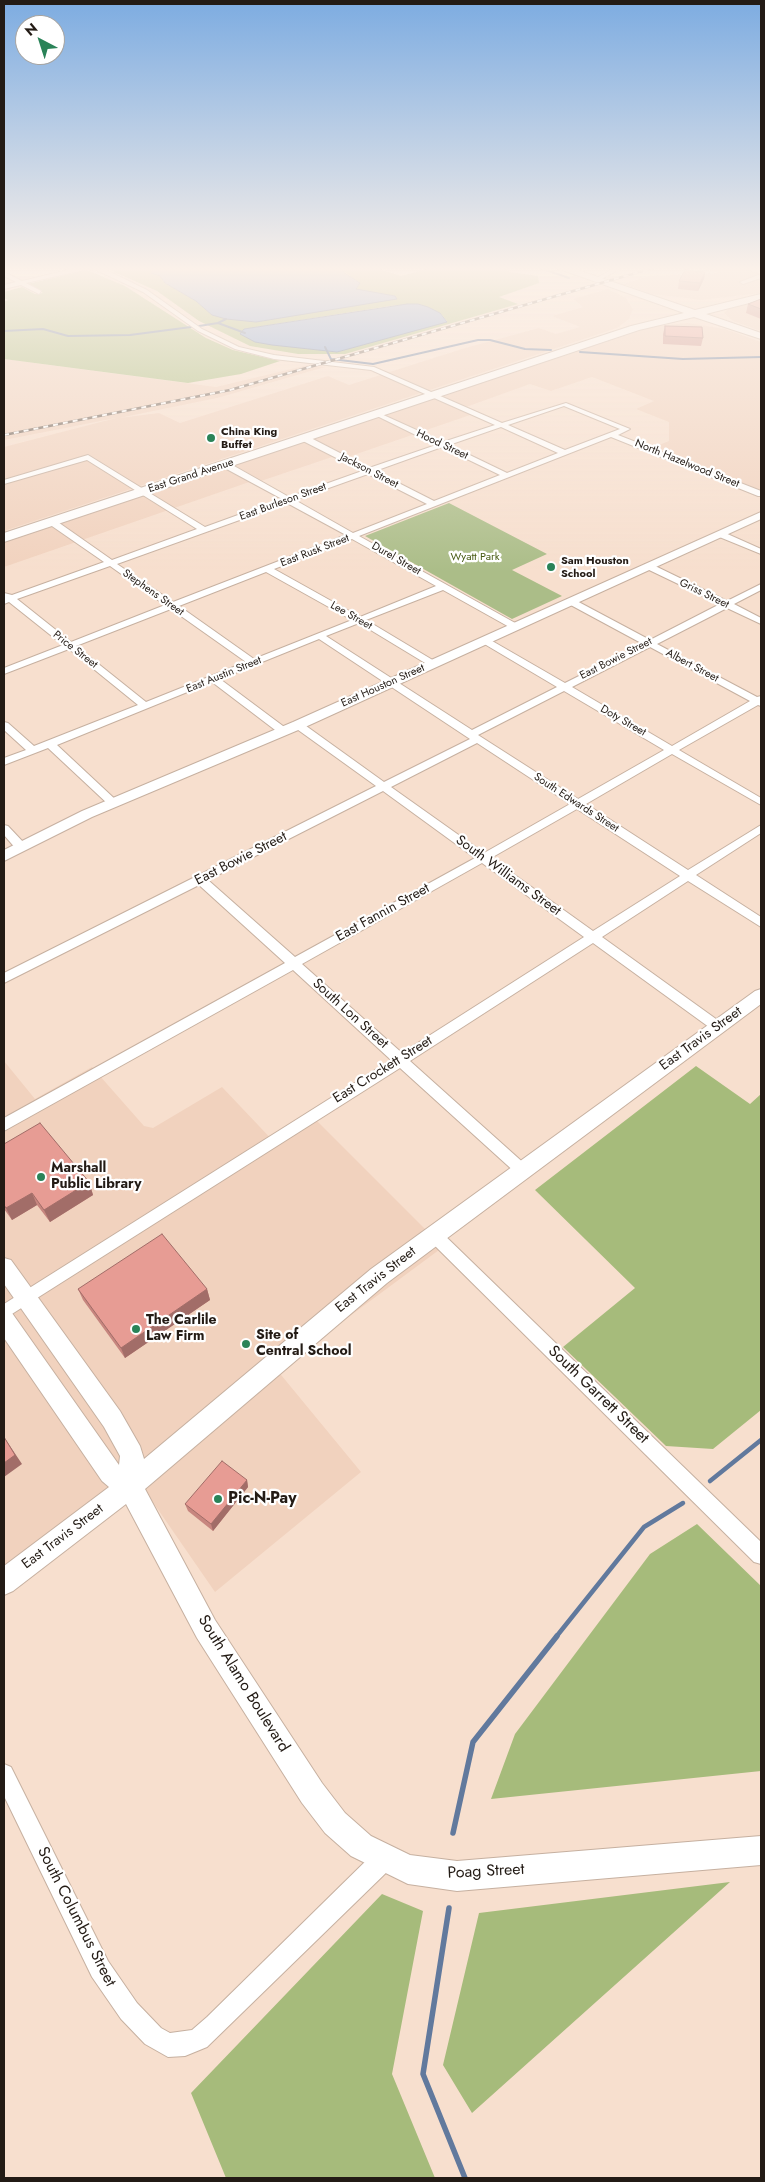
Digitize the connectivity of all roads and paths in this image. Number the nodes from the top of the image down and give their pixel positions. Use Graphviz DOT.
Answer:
graph roads {
  1 [pos="370,368"];
  2 [pos="515,368"];
  3 [pos="434,395"];
  4 [pos="564,404"];
  5 [pos="377,414"];
  6 [pos="501,424"];
  7 [pos="626,429"];
  8 [pos="612,435"];
  9 [pos="304,438"];
  10 [pos="442,445"];
  11 [pos="565,452"];
  12 [pos="224,464"];
  13 [pos="369,471"];
  14 [pos="508,476"];
  15 [pos="4,482"];
  16 [pos="142,492"];
  17 [pos="761,494"];
  18 [pos="290,499"];
  19 [pos="435,505"];
  20 [pos="761,515"];
  21 [pos="52,522"];
  22 [pos="204,530"];
  23 [pos="720,534"];
  24 [pos="355,536"];
  25 [pos="4,538"];
  26 [pos="761,552"];
  27 [pos="112,564"];
  28 [pos="648,566"];
  29 [pos="267,569"];
  30 [pos="444,586"];
  31 [pos="761,587"];
  32 [pos="6,598"];
  33 [pos="570,601"];
  34 [pos="726,604"];
  35 [pos="172,606"];
  36 [pos="361,621"];
  37 [pos="761,621"];
  38 [pos="514,626"];
  39 [pos="321,637"];
  40 [pos="484,640"];
  41 [pos="648,643"];
  42 [pos="68,646"];
  43 [pos="254,664"];
  44 [pos="433,664"];
  45 [pos="4,671"];
  46 [pos="214,680"];
  47 [pos="392,682"];
  48 [pos="563,686"];
  49 [pos="760,701"];
  50 [pos="146,706"];
  51 [pos="4,725"];
  52 [pos="298,725"];
  53 [pos="282,731"];
  54 [pos="475,736"];
  55 [pos="50,744"];
  56 [pos="672,750"];
  57 [pos="34,751"];
  58 [pos="4,762"];
  59 [pos="384,786"];
  60 [pos="761,802"];
  61 [pos="113,803"];
  62 [pos="578,804"];
  63 [pos="4,828"];
  64 [pos="761,828"];
  65 [pos="21,847"];
  66 [pos="4,856"];
  67 [pos="483,858"];
  68 [pos="688,875"];
  69 [pos="200,879"];
  70 [pos="761,923"];
  71 [pos="593,937"];
  72 [pos="293,963"];
  73 [pos="4,978"];
  74 [pos="761,994"];
  75 [pos="718,1027"];
  76 [pos="400,1059"];
  77 [pos="4,1125"];
  78 [pos="522,1170"];
  79 [pos="434,1235"];
  80 [pos="4,1267"];
  81 [pos="26,1298"];
  82 [pos="4,1312"];
  83 [pos="4,1320"];
  84 [pos="130,1486"];
  85 [pos="761,1555"];
  86 [pos="4,1582"];
  87 [pos="4,1774"];
  88 [pos="761,1851"];
  89 [pos="384,1859"];
  1 -- 3 [label="street"];
  2 -- 3 [label="highway, East Grand Avenue"];
  3 -- 5 [label="highway, East Grand Avenue"];
  3 -- 6 [label="street"];
  4 -- 6 [label="street, East Burleson Street"];
  4 -- 7 [label="street, North Hazelwood Street"];
  5 -- 9 [label="highway, East Grand Avenue"];
  5 -- 10 [label="street, Hood Street"];
  6 -- 10 [label="street, East Burleson Street"];
  6 -- 11 [label="street"];
  7 -- 8 [label="street, East Rusk Street"];
  8 -- 11 [label="street, East Rusk Street"];
  8 -- 17 [label="street, North Hazelwood Street"];
  9 -- 12 [label="highway, East Grand Avenue"];
  9 -- 13 [label="street, Jackson Street"];
  10 -- 13 [label="street, East Burleson Street"];
  10 -- 14 [label="street, Hood Street"];
  11 -- 14 [label="street, East Rusk Street"];
  12 -- 16 [label="highway, East Grand Avenue"];
  12 -- 18 [label="street, Durel Street"];
  13 -- 18 [label="street, East Burleson Street"];
  13 -- 19 [label="street, Jackson Street"];
  14 -- 19 [label="street, East Rusk Street"];
  15 -- 16 [label="street"];
  16 -- 21 [label="highway, East Grand Avenue"];
  16 -- 22 [label="street"];
  18 -- 22 [label="street, East Burleson Street"];
  18 -- 24 [label="street, Durel Street"];
  19 -- 24 [label="street, East Rusk Street"];
  20 -- 23 [label="main road, East Houston Street"];
  21 -- 25 [label="highway, East Grand Avenue"];
  21 -- 27 [label="street, Stephens Street"];
  22 -- 27 [label="street, East Burleson Street"];
  23 -- 26 [label="street"];
  23 -- 28 [label="main road, East Houston Street"];
  24 -- 29 [label="street, East Rusk Street"];
  24 -- 30 [label="street, Durel Street"];
  27 -- 32 [label="street, East Burleson Street"];
  27 -- 35 [label="street, Stephens Street"];
  28 -- 33 [label="main road, East Houston Street"];
  28 -- 34 [label="street, Griss Street"];
  29 -- 35 [label="street, East Rusk Street"];
  29 -- 36 [label="street, Lee Street"];
  30 -- 36 [label="street, East Austin Street"];
  30 -- 38 [label="street, Durel Street"];
  31 -- 34 [label="street, East Bowie Street"];
  32 -- 42 [label="street, Price Street"];
  33 -- 38 [label="main road, East Houston Street"];
  33 -- 41 [label="street, Albert Street"];
  34 -- 37 [label="street, Griss Street"];
  34 -- 41 [label="street, East Bowie Street"];
  35 -- 42 [label="street, East Rusk Street"];
  35 -- 43 [label="street, Stephens Street"];
  36 -- 39 [label="street, East Austin Street"];
  36 -- 44 [label="street, Lee Street"];
  38 -- 40 [label="main road, East Houston Street"];
  39 -- 43 [label="street, East Austin Street"];
  39 -- 47 [label="street, South Edwards Street"];
  40 -- 44 [label="main road, East Houston Street"];
  40 -- 48 [label="street, Doty Street"];
  41 -- 48 [label="street, East Bowie Street"];
  41 -- 49 [label="street, Albert Street"];
  42 -- 45 [label="street, East Rusk Street"];
  42 -- 50 [label="street, Price Street"];
  43 -- 46 [label="street, East Austin Street"];
  44 -- 47 [label="main road, East Houston Street"];
  46 -- 50 [label="street, East Austin Street"];
  46 -- 53 [label="street"];
  47 -- 52 [label="main road, East Houston Street"];
  47 -- 54 [label="street, South Edwards Street"];
  48 -- 54 [label="street, East Bowie Street"];
  48 -- 56 [label="street, Doty Street"];
  49 -- 56 [label="street, East Fannin Street"];
  50 -- 55 [label="street, East Austin Street"];
  51 -- 57 [label="street"];
  52 -- 53 [label="main road, East Houston Street"];
  52 -- 59 [label="street, South Williams Street"];
  53 -- 61 [label="main road, East Houston Street"];
  54 -- 59 [label="street, East Bowie Street"];
  54 -- 62 [label="street, South Edwards Street"];
  55 -- 57 [label="street, East Austin Street"];
  55 -- 61 [label="street"];
  56 -- 60 [label="street, Doty Street"];
  56 -- 62 [label="street, East Fannin Street"];
  57 -- 58 [label="street, East Austin Street"];
  59 -- 67 [label="street, South Williams Street"];
  59 -- 69 [label="street, East Bowie Street"];
  61 -- 65 [label="main road, East Houston Street"];
  62 -- 67 [label="street, East Fannin Street"];
  62 -- 68 [label="street, South Edwards Street"];
  63 -- 65 [label="street"];
  64 -- 68 [label="street, East Crockett Street"];
  65 -- 66 [label="main road, East Houston Street"];
  67 -- 71 [label="street, South Williams Street"];
  67 -- 72 [label="street, East Fannin Street"];
  68 -- 70 [label="street, South Edwards Street"];
  68 -- 71 [label="street, East Crockett Street"];
  69 -- 72 [label="street, South Lon Street"];
  69 -- 73 [label="street, East Bowie Street"];
  71 -- 75 [label="street, South Williams Street"];
  71 -- 76 [label="street, East Crockett Street"];
  72 -- 76 [label="street, South Lon Street"];
  72 -- 77 [label="street, East Fannin Street"];
  74 -- 75 [label="street, East Travis Street"];
  75 -- 78 [label="street, East Travis Street"];
  76 -- 78 [label="street, South Lon Street"];
  76 -- 81 [label="street, East Crockett Street"];
  78 -- 79 [label="street, East Travis Street"];
  79 -- 84 [label="street, East Travis Street"];
  79 -- 85 [label="street, South Garrett Street"];
  80 -- 81 [label="street"];
  81 -- 82 [label="street, East Crockett Street"];
  81 -- 84 [label="street"];
  83 -- 84 [label="street, South Alamo Boulevard"];
  84 -- 86 [label="street, East Travis Street"];
  84 -- 89 [label="street, South Alamo Boulevard"];
  87 -- 89 [label="street, South Columbus Street"];
  88 -- 89 [label="street, Poag Street"];
}
